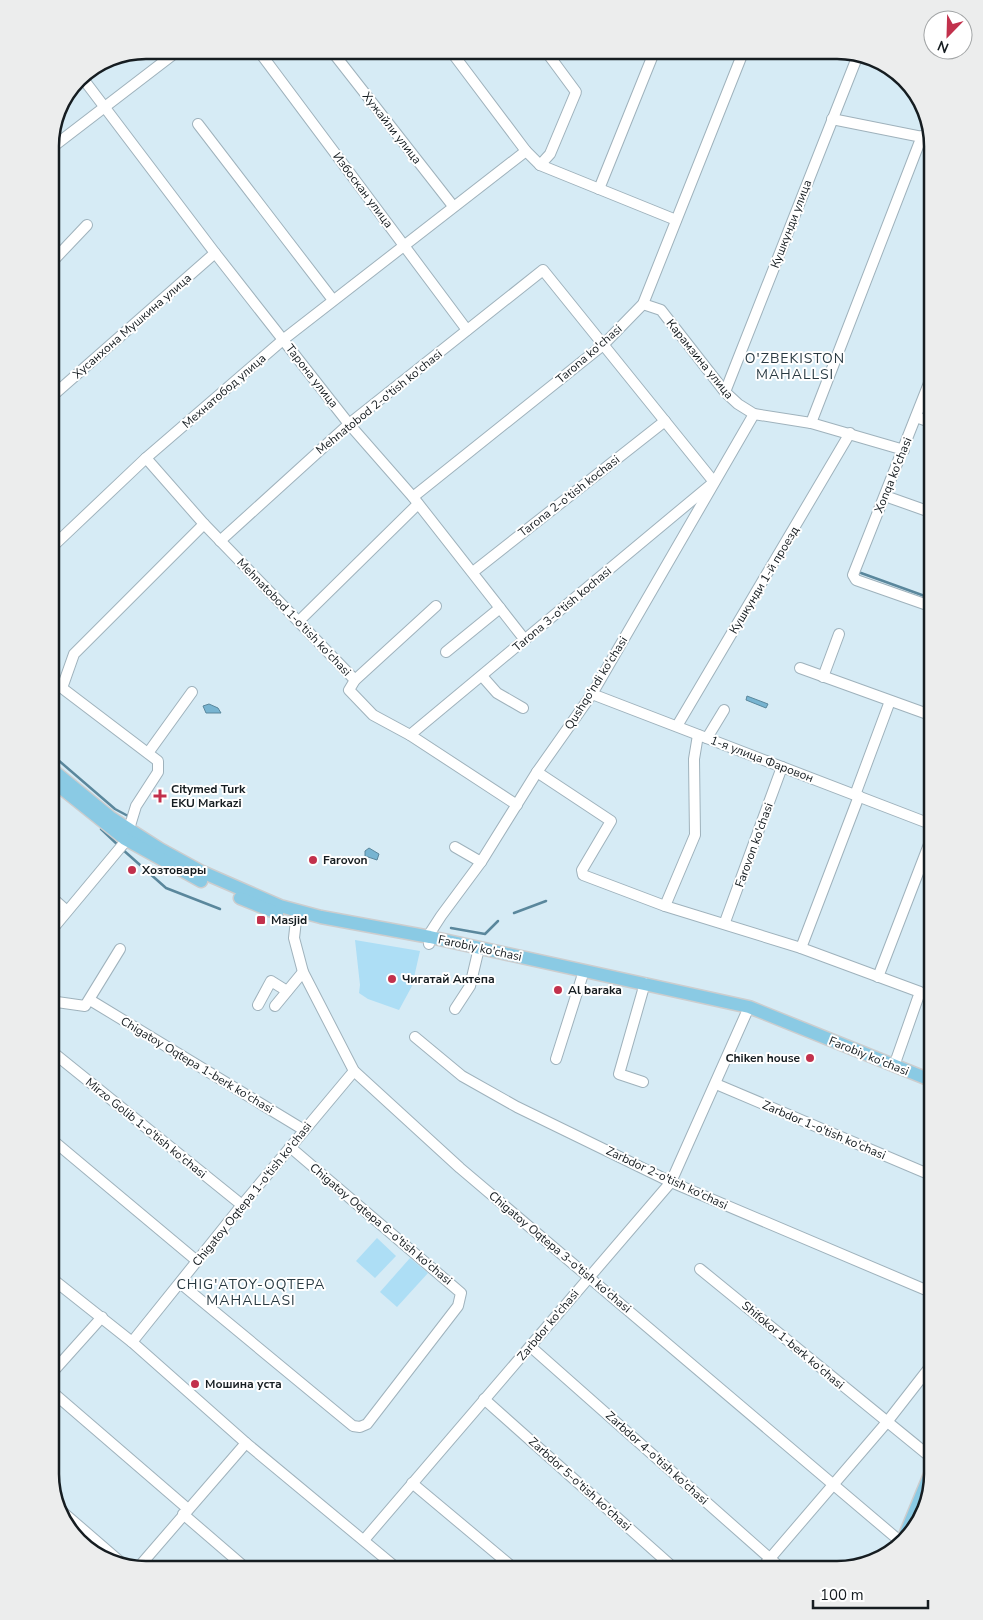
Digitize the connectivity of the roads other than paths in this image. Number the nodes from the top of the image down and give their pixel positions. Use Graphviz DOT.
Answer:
graph roads {
  1 [pos="167,59"];
  2 [pos="265,59"];
  3 [pos="339,59"];
  4 [pos="457,59"];
  5 [pos="552,59"];
  6 [pos="651,59"];
  7 [pos="740,59"];
  8 [pos="856,60"];
  9 [pos="86,82"];
  10 [pos="105,106"];
  11 [pos="832,119"];
  12 [pos="198,124"];
  13 [pos="924,137"];
  14 [pos="59,142"];
  15 [pos="924,145"];
  16 [pos="526,151"];
  17 [pos="540,165"];
  18 [pos="599,189"];
  19 [pos="453,206"];
  20 [pos="676,220"];
  21 [pos="87,225"];
  22 [pos="404,245"];
  23 [pos="215,253"];
  24 [pos="59,255"];
  25 [pos="333,300"];
  26 [pos="643,304"];
  27 [pos="467,330"];
  28 [pos="284,339"];
  29 [pos="603,344"];
  30 [pos="59,390"];
  31 [pos="726,392"];
  32 [pos="924,396"];
  33 [pos="754,414"];
  34 [pos="916,417"];
  35 [pos="924,420"];
  36 [pos="664,421"];
  37 [pos="811,423"];
  38 [pos="349,424"];
  39 [pos="850,433"];
  40 [pos="904,450"];
  41 [pos="146,458"];
  42 [pos="714,482"];
  43 [pos="885,496"];
  44 [pos="416,500"];
  45 [pos="924,510"];
  46 [pos="204,524"];
  47 [pos="59,540"];
  48 [pos="220,541"];
  49 [pos="473,572"];
  50 [pos="924,604"];
  51 [pos="436,606"];
  52 [pos="500,608"];
  53 [pos="299,621"];
  54 [pos="839,634"];
  55 [pos="525,640"];
  56 [pos="446,652"];
  57 [pos="800,668"];
  58 [pos="482,676"];
  59 [pos="823,677"];
  60 [pos="355,680"];
  61 [pos="192,692"];
  62 [pos="592,694"];
  63 [pos="890,701"];
  64 [pos="523,708"];
  65 [pos="724,710"];
  66 [pos="924,713"];
  67 [pos="677,726"];
  68 [pos="410,735"];
  69 [pos="703,736"];
  70 [pos="148,753"];
  71 [pos="782,767"];
  72 [pos="537,772"];
  73 [pos="59,775"];
  74 [pos="59,785"];
  75 [pos="857,796"];
  76 [pos="517,805"];
  77 [pos="924,822"];
  78 [pos="128,830"];
  79 [pos="455,847"];
  80 [pos="924,857"];
  81 [pos="481,862"];
  82 [pos="59,904"];
  83 [pos="665,906"];
  84 [pos="67,911"];
  85 [pos="297,915"];
  86 [pos="59,921"];
  87 [pos="725,922"];
  88 [pos="430,941"];
  89 [pos="801,948"];
  90 [pos="120,949"];
  91 [pos="478,951"];
  92 [pos="303,972"];
  93 [pos="582,977"];
  94 [pos="878,977"];
  95 [pos="644,987"];
  96 [pos="287,991"];
  97 [pos="90,1000"];
  98 [pos="59,1003"];
  99 [pos="258,1005"];
  100 [pos="275,1006"];
  101 [pos="455,1009"];
  102 [pos="748,1011"];
  103 [pos="415,1037"];
  104 [pos="59,1057"];
  105 [pos="556,1059"];
  106 [pos="894,1066"];
  107 [pos="354,1071"];
  108 [pos="924,1078"];
  109 [pos="643,1082"];
  110 [pos="716,1084"];
  111 [pos="924,1085"];
  112 [pos="304,1130"];
  113 [pos="59,1145"];
  114 [pos="290,1147"];
  115 [pos="924,1172"];
  116 [pos="671,1182"];
  117 [pos="242,1205"];
  118 [pos="197,1260"];
  119 [pos="700,1269"];
  120 [pos="590,1276"];
  121 [pos="180,1282"];
  122 [pos="59,1285"];
  123 [pos="924,1289"];
  124 [pos="102,1317"];
  125 [pos="132,1342"];
  126 [pos="531,1347"];
  127 [pos="59,1366"];
  128 [pos="924,1374"];
  129 [pos="59,1398"];
  130 [pos="484,1399"];
  131 [pos="886,1422"];
  132 [pos="246,1443"];
  133 [pos="924,1452"];
  134 [pos="833,1483"];
  135 [pos="412,1484"];
  136 [pos="923,1492"];
  137 [pos="185,1512"];
  138 [pos="909,1524"];
  139 [pos="78,1529"];
  140 [pos="898,1537"];
  141 [pos="364,1540"];
  142 [pos="108,1552"];
  143 [pos="770,1558"];
  144 [pos="144,1561"];
  145 [pos="238,1561"];
  146 [pos="388,1561"];
  147 [pos="505,1561"];
  148 [pos="666,1561"];
  149 [pos="768,1561"];
  150 [pos="773,1561"];
  1 -- 10 [label="street"];
  2 -- 22 [label="street, Избоскан улица"];
  3 -- 19 [label="street, Хужайли улица"];
  4 -- 16 [label="street"];
  5 -- 17 [label="street"];
  6 -- 18 [label="street"];
  7 -- 20 [label="street, Tarona ko'chasi"];
  8 -- 11 [label="street, Кушкунди улица"];
  9 -- 10 [label="street, Тарона улица"];
  10 -- 14 [label="street"];
  10 -- 23 [label="street, Тарона улица"];
  11 -- 13 [label="street"];
  11 -- 31 [label="street, Кушкунди улица"];
  12 -- 25 [label="street"];
  15 -- 37 [label="street"];
  16 -- 17 [label="street"];
  16 -- 19 [label="street, Мехнатобод улица"];
  17 -- 18 [label="street"];
  18 -- 20 [label="street"];
  19 -- 22 [label="street, Мехнатобод улица"];
  20 -- 26 [label="street, Tarona ko'chasi"];
  21 -- 24 [label="street"];
  22 -- 25 [label="street, Мехнатобод улица"];
  22 -- 27 [label="street, Избоскан улица"];
  23 -- 28 [label="street, Тарона улица"];
  23 -- 30 [label="street, Хусанхона Мушкина улица"];
  25 -- 28 [label="street, Мехнатобод улица"];
  26 -- 29 [label="street, Tarona ko'chasi"];
  26 -- 31 [label="street, Карамзина улица"];
  27 -- 29 [label="street, Mehnatobod 2-o'tish ko'chasi"];
  27 -- 38 [label="street, Mehnatobod 2-o'tish ko'chasi"];
  28 -- 38 [label="street, Тарона улица"];
  28 -- 41 [label="street, Мехнатобод улица"];
  29 -- 36 [label="street"];
  29 -- 44 [label="street, Tarona ko'chasi"];
  31 -- 33 [label="street, Карамзина улица"];
  32 -- 34 [label="street, Xonqa ko'chasi"];
  33 -- 37 [label="street, Карамзина улица"];
  33 -- 42 [label="street, Qushqo'ndi ko'chasi"];
  34 -- 35 [label="street"];
  34 -- 40 [label="street, Xonqa ko'chasi"];
  36 -- 42 [label="street"];
  36 -- 49 [label="street, Tarona 2-o'tish kochasi"];
  37 -- 39 [label="street, Карамзина улица"];
  38 -- 44 [label="street, Тарона улица"];
  38 -- 48 [label="street, Mehnatobod 2-o'tish ko'chasi"];
  39 -- 40 [label="street, Карамзина улица"];
  39 -- 67 [label="street, Кушкунди 1-й проезд"];
  40 -- 43 [label="street, Xonqa ko'chasi"];
  41 -- 46 [label="street, Mehnatobod 1-o'tish ko'chasi"];
  41 -- 47 [label="street, Мехнатобод улица"];
  42 -- 55 [label="street, Tarona 3-o'tish kochasi"];
  42 -- 62 [label="street, Qushqo'ndi ko'chasi"];
  43 -- 45 [label="street"];
  43 -- 50 [label="street, Xonqa ko'chasi"];
  44 -- 49 [label="street, Тарона улица"];
  44 -- 53 [label="street, Tarona ko'chasi"];
  46 -- 48 [label="street, Mehnatobod 1-o'tish ko'chasi"];
  46 -- 70 [label="street"];
  48 -- 53 [label="street, Mehnatobod 1-o'tish ko'chasi"];
  49 -- 52 [label="street, Тарона улица"];
  51 -- 60 [label="street"];
  52 -- 55 [label="street, Тарона улица"];
  52 -- 56 [label="street"];
  53 -- 60 [label="street, Mehnatobod 1-o'tish ko'chasi"];
  54 -- 59 [label="street"];
  55 -- 58 [label="street, Tarona 3-o'tish kochasi"];
  57 -- 59 [label="street"];
  58 -- 64 [label="street"];
  58 -- 68 [label="street, Tarona 3-o'tish kochasi"];
  59 -- 63 [label="street"];
  60 -- 68 [label="street, Mehnatobod 1-o'tish ko'chasi"];
  61 -- 70 [label="street"];
  62 -- 67 [label="street, 1-я улица Фаровон"];
  62 -- 72 [label="street, Qushqo'ndi ko'chasi"];
  63 -- 66 [label="street"];
  63 -- 75 [label="street"];
  65 -- 69 [label="street"];
  67 -- 69 [label="street, 1-я улица Фаровон"];
  68 -- 76 [label="street, Mehnatobod 1-o'tish ko'chasi"];
  69 -- 71 [label="street, 1-я улица Фаровон"];
  69 -- 83 [label="street"];
  70 -- 78 [label="street"];
  71 -- 75 [label="street, 1-я улица Фаровон"];
  71 -- 87 [label="street, Farovon ko'chasi"];
  72 -- 76 [label="street, Qushqo'ndi ko'chasi"];
  72 -- 83 [label="street"];
  73 -- 78 [label="main road, Farobiy ko'chasi"];
  74 -- 78 [label="main road, Farobiy ko'chasi"];
  75 -- 77 [label="street, 1-я улица Фаровон"];
  75 -- 89 [label="street"];
  76 -- 81 [label="street, Qushqo'ndi ko'chasi"];
  78 -- 84 [label="street"];
  78 -- 85 [label="main road, Farobiy ko'chasi"];
  79 -- 81 [label="street"];
  80 -- 94 [label="street"];
  81 -- 88 [label="street, Qushqo'ndi ko'chasi"];
  82 -- 84 [label="street"];
  83 -- 87 [label="street"];
  84 -- 86 [label="street"];
  85 -- 88 [label="main road, Farobiy ko'chasi"];
  85 -- 92 [label="street, Chigatoy Oqtepa 3-o'tish ko'chasi"];
  87 -- 89 [label="street"];
  88 -- 91 [label="main road, Farobiy ko'chasi"];
  89 -- 94 [label="street"];
  90 -- 97 [label="street"];
  91 -- 93 [label="main road, Farobiy ko'chasi"];
  91 -- 95 [label="main road, Farobiy ko'chasi"];
  91 -- 101 [label="street"];
  92 -- 96 [label="street"];
  92 -- 107 [label="street, Chigatoy Oqtepa 3-o'tish ko'chasi"];
  93 -- 95 [label="main road, Farobiy ko'chasi"];
  93 -- 105 [label="street"];
  94 -- 106 [label="street"];
  95 -- 102 [label="main road, Farobiy ko'chasi"];
  95 -- 109 [label="street"];
  96 -- 99 [label="street"];
  96 -- 100 [label="street"];
  97 -- 98 [label="street"];
  97 -- 112 [label="street, Chigatoy Oqtepa 1-berk ko'chasi"];
  102 -- 106 [label="main road, Farobiy ko'chasi"];
  102 -- 110 [label="street, Zarbdor ko'chasi"];
  102 -- 111 [label="main road, Farobiy ko'chasi"];
  103 -- 116 [label="street, Zarbdor 2-o'tish ko'chasi"];
  104 -- 117 [label="street, Mirzo Golib 1-o'tish ko'chasi"];
  106 -- 108 [label="main road, Farobiy ko'chasi"];
  107 -- 112 [label="street, Chigatoy Oqtepa 1-o'tish ko'chasi"];
  107 -- 120 [label="street, Chigatoy Oqtepa 3-o'tish ko'chasi"];
  110 -- 115 [label="street, Zarbdor 1-o'tish ko'chasi"];
  110 -- 116 [label="street, Zarbdor ko'chasi"];
  112 -- 114 [label="street, Chigatoy Oqtepa 1-o'tish ko'chasi"];
  113 -- 118 [label="street"];
  114 -- 117 [label="street, Chigatoy Oqtepa 1-o'tish ko'chasi"];
  114 -- 121 [label="street, Chigatoy Oqtepa 6-o'tish ko'chasi"];
  116 -- 120 [label="street, Zarbdor ko'chasi"];
  116 -- 123 [label="street, Zarbdor 2-o'tish ko'chasi"];
  117 -- 118 [label="street, Chigatoy Oqtepa 1-o'tish ko'chasi"];
  118 -- 121 [label="street, Chigatoy Oqtepa 1-o'tish ko'chasi"];
  119 -- 131 [label="street, Shifokor 1-berk ko'chasi"];
  120 -- 126 [label="street, Zarbdor ko'chasi"];
  120 -- 134 [label="street, Chigatoy Oqtepa 3-o'tish ko'chasi"];
  121 -- 125 [label="street, Chigatoy Oqtepa 1-o'tish ko'chasi"];
  122 -- 124 [label="street"];
  124 -- 125 [label="street"];
  124 -- 127 [label="street"];
  125 -- 132 [label="street"];
  126 -- 130 [label="street, Zarbdor ko'chasi"];
  126 -- 143 [label="street, Zarbdor 4-o'tish ko'chasi"];
  128 -- 131 [label="street"];
  129 -- 137 [label="street"];
  130 -- 135 [label="street, Zarbdor ko'chasi"];
  130 -- 148 [label="street, Zarbdor 5-o'tish ko'chasi"];
  131 -- 133 [label="street, Shifokor 1-berk ko'chasi"];
  131 -- 134 [label="street"];
  132 -- 137 [label="street"];
  132 -- 141 [label="street"];
  134 -- 140 [label="street, Chigatoy Oqtepa 3-o'tish ko'chasi"];
  134 -- 143 [label="street"];
  135 -- 141 [label="street, Zarbdor ko'chasi"];
  135 -- 147 [label="street"];
  136 -- 138 [label="main road"];
  137 -- 144 [label="street"];
  137 -- 145 [label="street"];
  139 -- 142 [label="street"];
  141 -- 146 [label="street"];
  143 -- 149 [label="street"];
  143 -- 150 [label="street, Zarbdor 4-o'tish ko'chasi"];
}
